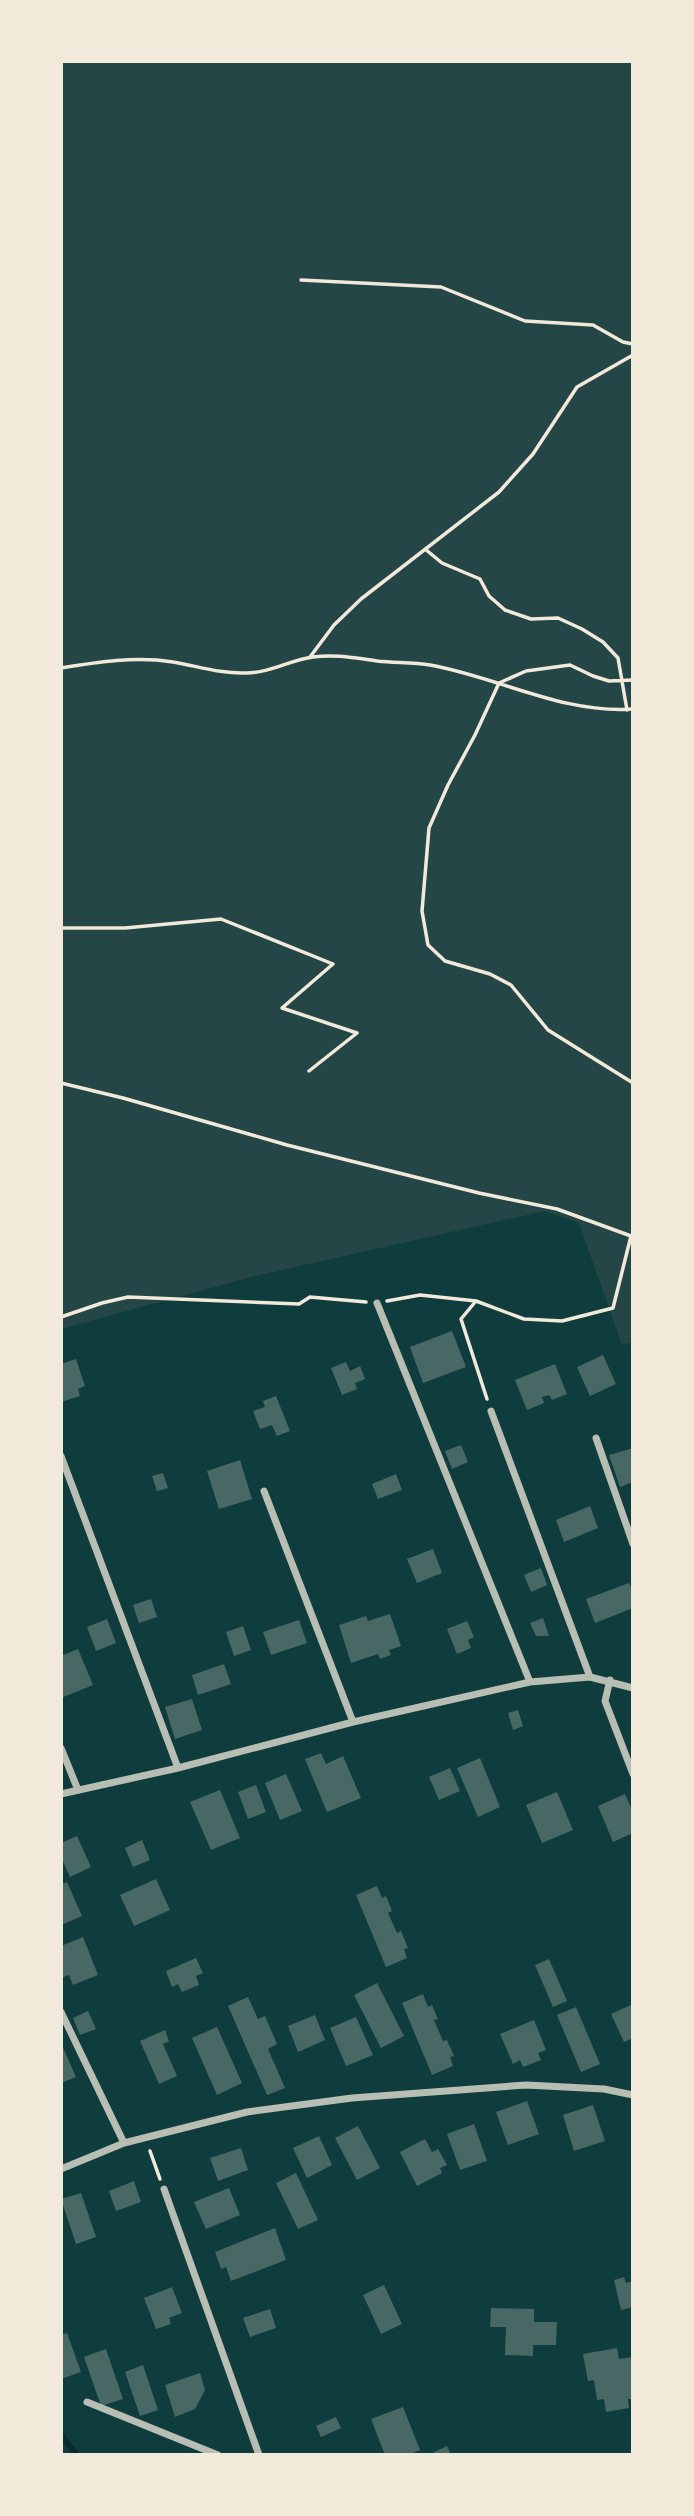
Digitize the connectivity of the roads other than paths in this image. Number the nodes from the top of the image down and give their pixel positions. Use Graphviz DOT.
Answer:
graph roads {
  1 [pos="377,1303"];
  2 [pos="491,1411"];
  3 [pos="596,1438"];
  4 [pos="61,1456"];
  5 [pos="264,1491"];
  6 [pos="633,1544"];
  7 [pos="590,1676"];
  8 [pos="610,1681"];
  9 [pos="530,1682"];
  10 [pos="633,1688"];
  11 [pos="353,1722"];
  12 [pos="61,1748"];
  13 [pos="178,1768"];
  14 [pos="633,1774"];
  15 [pos="78,1790"];
  16 [pos="61,1794"];
  17 [pos="61,2012"];
  18 [pos="633,2095"];
  19 [pos="124,2143"];
  20 [pos="61,2169"];
  21 [pos="164,2189"];
  22 [pos="87,2402"];
  23 [pos="218,2455"];
  24 [pos="259,2455"];
  1 -- 9 [label="street"];
  2 -- 7 [label="street"];
  3 -- 6 [label="street"];
  4 -- 13 [label="street"];
  5 -- 11 [label="street"];
  7 -- 8 [label="street"];
  7 -- 9 [label="street"];
  8 -- 10 [label="street"];
  8 -- 14 [label="street"];
  9 -- 11 [label="street"];
  11 -- 13 [label="street"];
  12 -- 15 [label="street"];
  13 -- 15 [label="street"];
  15 -- 16 [label="street"];
  17 -- 19 [label="street"];
  18 -- 19 [label="street"];
  19 -- 20 [label="street"];
  21 -- 24 [label="street"];
  22 -- 23 [label="street"];
}
